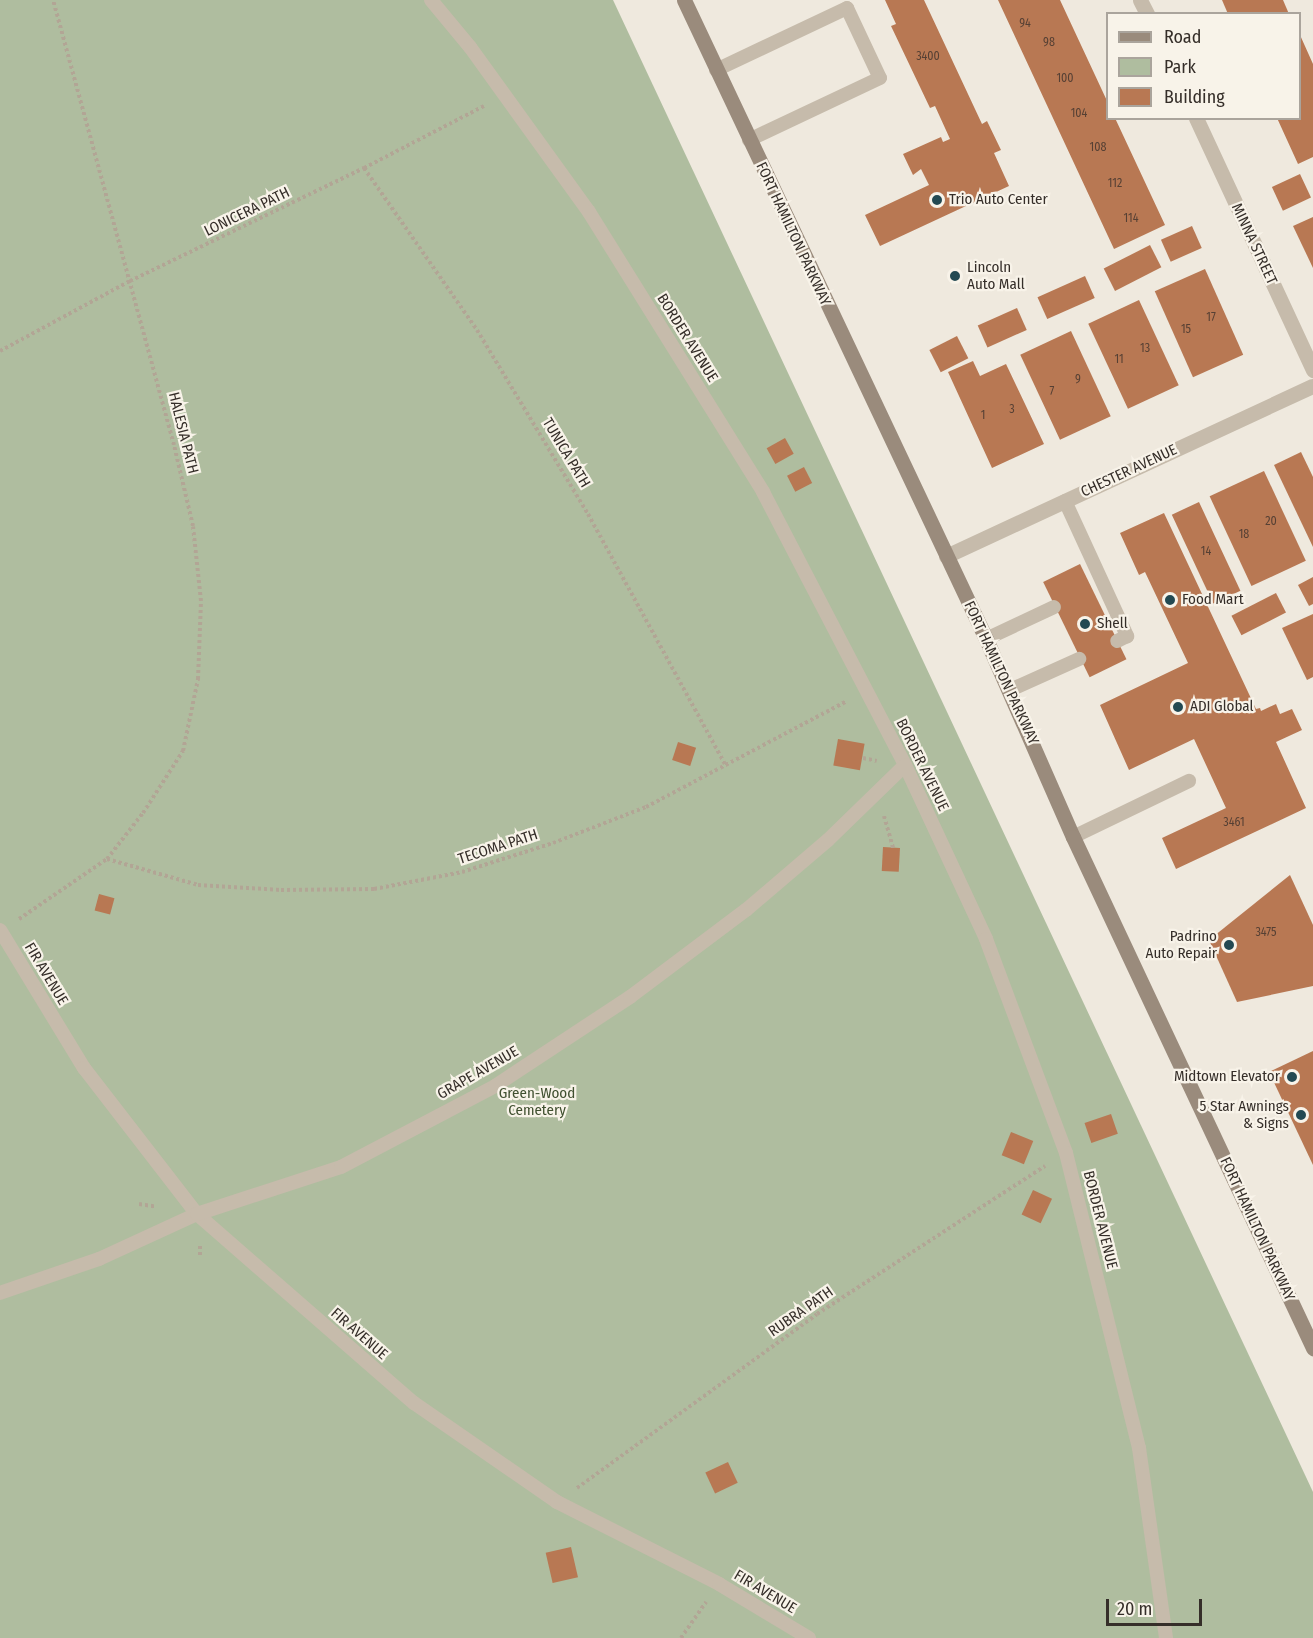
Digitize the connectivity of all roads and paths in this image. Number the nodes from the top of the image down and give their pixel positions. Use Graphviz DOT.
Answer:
graph roads {
  1 [pos="53,0"];
  2 [pos="431,0"];
  3 [pos="684,0"];
  4 [pos="716,70"];
  5 [pos="504,95"];
  6 [pos="1197,120"];
  7 [pos="749,140"];
  8 [pos="364,168"];
  9 [pos="130,282"];
  10 [pos="0,351"];
  11 [pos="1313,370"];
  12 [pos="1313,386"];
  13 [pos="1065,501"];
  14 [pos="946,556"];
  15 [pos="1054,607"];
  16 [pos="986,639"];
  17 [pos="1117,641"];
  18 [pos="1079,659"];
  19 [pos="1010,690"];
  20 [pos="867,691"];
  21 [pos="725,764"];
  22 [pos="905,765"];
  23 [pos="1190,781"];
  24 [pos="1074,837"];
  25 [pos="107,859"];
  26 [pos="0,931"];
  27 [pos="1066,1153"];
  28 [pos="197,1214"];
  29 [pos="0,1293"];
  30 [pos="1313,1348"];
  31 [pos="557,1502"];
  32 [pos="719,1584"];
  33 [pos="681,1638"];
  34 [pos="808,1638"];
  35 [pos="1166,1638"];
  1 -- 9 [label="path, HALESIA PATH"];
  2 -- 5 [label="lane, BORDER AVENUE"];
  3 -- 4 [label="main road, FORT HAMILTON PARKWAY"];
  4 -- 7 [label="main road, FORT HAMILTON PARKWAY"];
  4 -- 7 [label="lane"];
  5 -- 8 [label="path, LONICERA PATH"];
  5 -- 20 [label="lane, BORDER AVENUE"];
  6 -- 11 [label="street, MINNA STREET"];
  7 -- 14 [label="main road, FORT HAMILTON PARKWAY"];
  8 -- 9 [label="path, LONICERA PATH"];
  8 -- 21 [label="path, TUNICA PATH"];
  9 -- 10 [label="path, LONICERA PATH"];
  9 -- 25 [label="path, HALESIA PATH"];
  12 -- 13 [label="street, CHESTER AVENUE"];
  13 -- 14 [label="street, CHESTER AVENUE"];
  13 -- 17 [label="lane"];
  14 -- 16 [label="main road, FORT HAMILTON PARKWAY"];
  15 -- 16 [label="lane"];
  16 -- 19 [label="main road, FORT HAMILTON PARKWAY"];
  18 -- 19 [label="lane"];
  19 -- 24 [label="main road, FORT HAMILTON PARKWAY"];
  20 -- 21 [label="path, TECOMA PATH"];
  20 -- 22 [label="lane, BORDER AVENUE"];
  21 -- 25 [label="path, TECOMA PATH"];
  22 -- 27 [label="lane, BORDER AVENUE"];
  22 -- 28 [label="lane, GRAPE AVENUE"];
  23 -- 24 [label="lane"];
  24 -- 30 [label="main road, FORT HAMILTON PARKWAY"];
  25 -- 26 [label="path, HALESIA PATH"];
  26 -- 28 [label="lane, FIR AVENUE"];
  27 -- 31 [label="path, RUBRA PATH"];
  27 -- 35 [label="lane, BORDER AVENUE"];
  28 -- 29 [label="lane, GRAPE AVENUE"];
  28 -- 31 [label="lane, FIR AVENUE"];
  31 -- 32 [label="lane, FIR AVENUE"];
  32 -- 33 [label="path"];
  32 -- 34 [label="lane, FIR AVENUE"];
}
